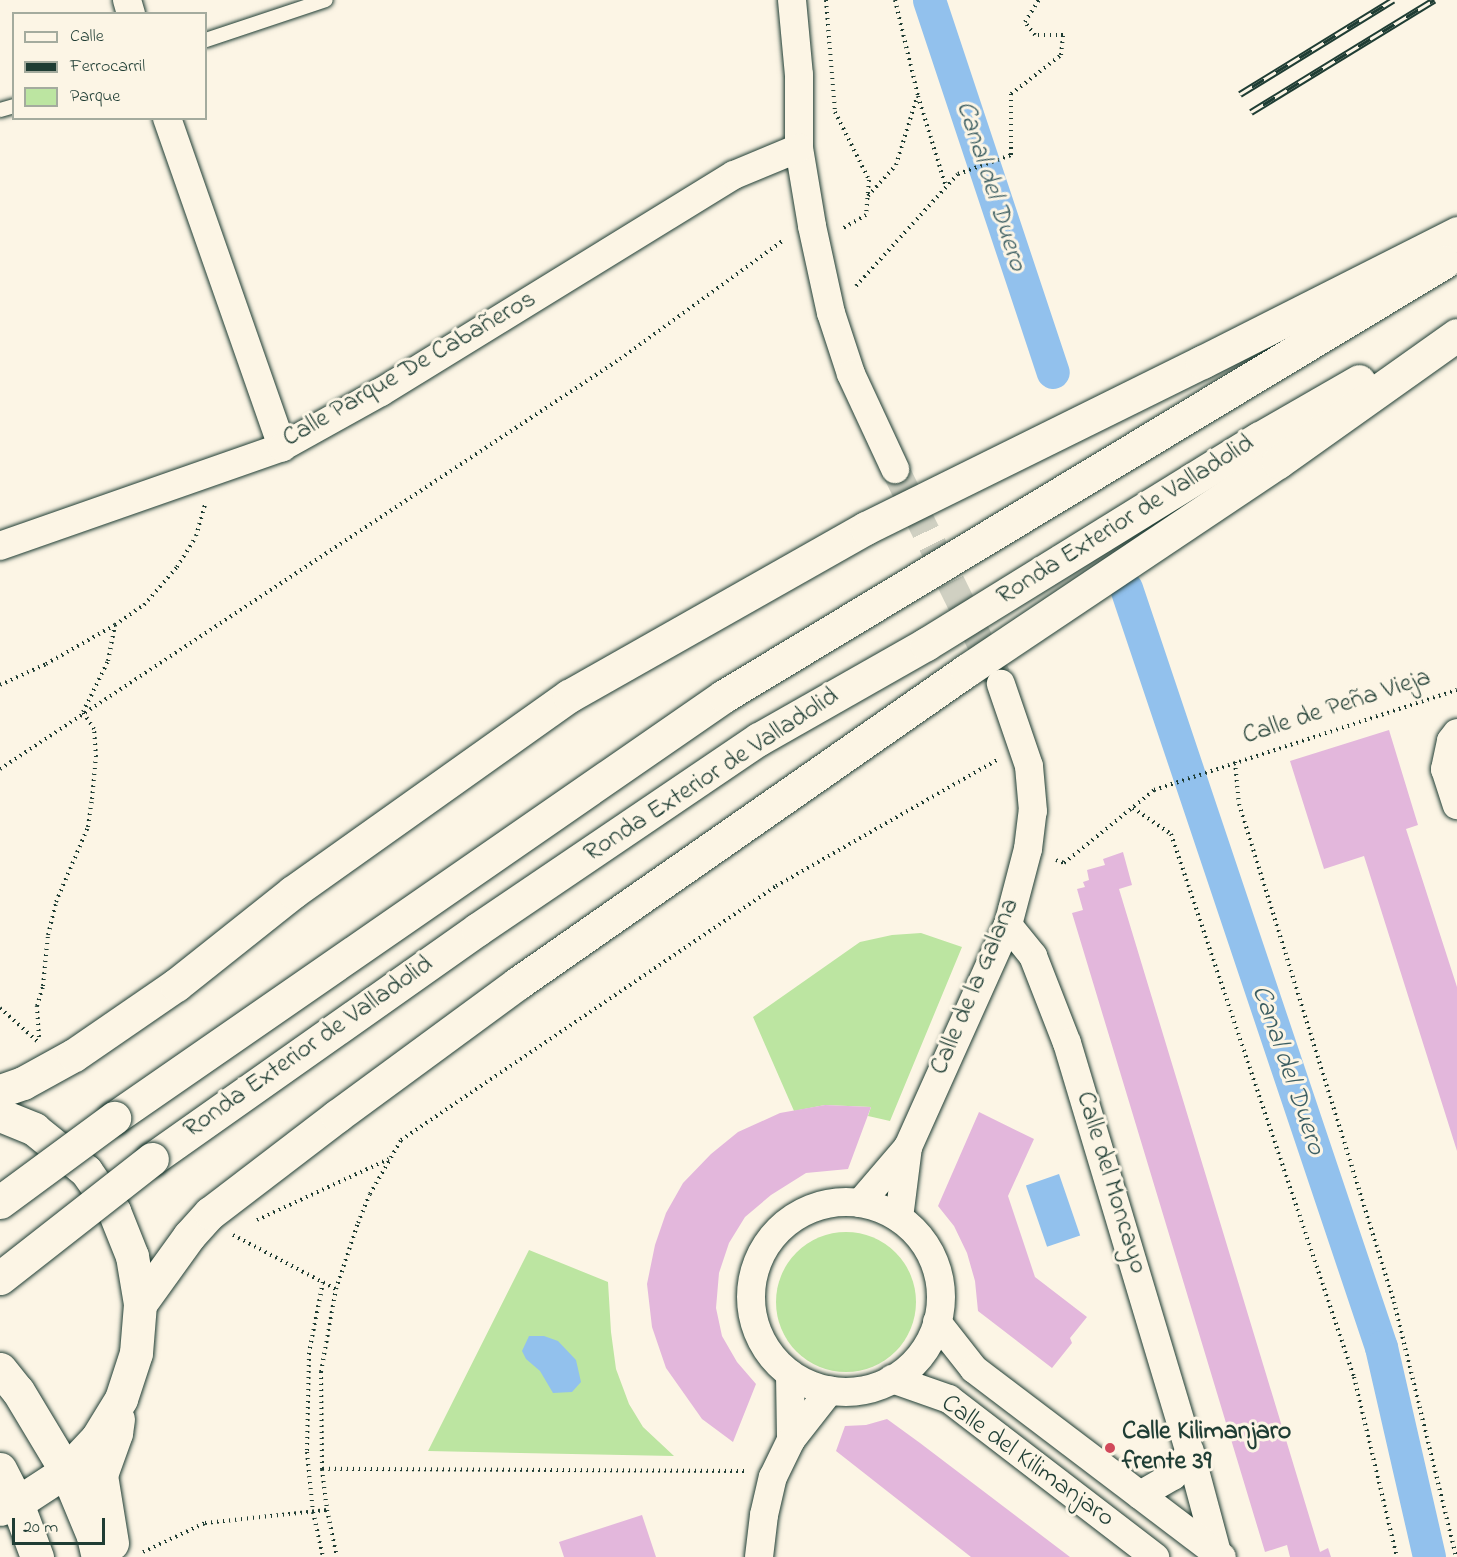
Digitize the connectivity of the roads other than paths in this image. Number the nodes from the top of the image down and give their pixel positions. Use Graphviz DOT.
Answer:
graph roads {
  1 [pos="326,0"];
  2 [pos="792,0"];
  3 [pos="207,40"];
  4 [pos="168,120"];
  5 [pos="799,148"];
  6 [pos="1457,233"];
  7 [pos="1457,254"];
  8 [pos="1457,324"];
  9 [pos="1457,334"];
  10 [pos="282,447"];
  11 [pos="895,469"];
  12 [pos="0,546"];
  13 [pos="1001,684"];
  14 [pos="1457,733"];
  15 [pos="1457,805"];
  16 [pos="1008,925"];
  17 [pos="0,1090"];
  18 [pos="0,1115"];
  19 [pos="908,1147"];
  20 [pos="0,1202"];
  21 [pos="860,1203"];
  22 [pos="899,1218"];
  23 [pos="0,1278"];
  24 [pos="140,1304"];
  25 [pos="937,1322"];
  26 [pos="0,1369"];
  27 [pos="790,1374"];
  28 [pos="892,1379"];
  29 [pos="830,1390"];
  30 [pos="121,1399"];
  31 [pos="791,1440"];
  32 [pos="1190,1452"];
  33 [pos="0,1469"];
  34 [pos="66,1471"];
  35 [pos="1140,1495"];
  36 [pos="9,1506"];
  37 [pos="1219,1555"];
  38 [pos="37,1557"];
  39 [pos="98,1557"];
  40 [pos="112,1557"];
  41 [pos="759,1557"];
  42 [pos="1155,1557"];
  1 -- 3 [label="lane"];
  2 -- 5 [label="street"];
  4 -- 10 [label="street"];
  5 -- 10 [label="street, Calle Parque De Cabañeros"];
  5 -- 11 [label="street"];
  6 -- 17 [label="highway"];
  7 -- 20 [label="highway, Ronda Exterior de Valladolid, bridge"];
  8 -- 23 [label="highway, Ronda Exterior de Valladolid, bridge"];
  9 -- 24 [label="highway"];
  10 -- 12 [label="street, Calle Parque De Cabañeros"];
  13 -- 16 [label="street, Calle de la Galana"];
  14 -- 15 [label="street"];
  16 -- 19 [label="street, Calle de la Galana"];
  16 -- 32 [label="street, Calle del Moncayo"];
  18 -- 24 [label="highway"];
  19 -- 21 [label="street, Calle de la Galana"];
  19 -- 22 [label="street, Calle de la Galana"];
  21 -- 22 [label="street"];
  21 -- 27 [label="street"];
  22 -- 25 [label="street"];
  24 -- 30 [label="highway"];
  25 -- 28 [label="street"];
  25 -- 35 [label="street, Calle del Kilimanjaro"];
  26 -- 34 [label="highway"];
  27 -- 29 [label="street"];
  27 -- 31 [label="street"];
  28 -- 29 [label="street"];
  28 -- 42 [label="street, Calle del Kilimanjaro"];
  29 -- 31 [label="street"];
  30 -- 34 [label="highway"];
  30 -- 40 [label="highway"];
  31 -- 41 [label="street"];
  32 -- 35 [label="street"];
  32 -- 37 [label="street, Calle del Moncayo"];
  33 -- 36 [label="highway"];
  34 -- 36 [label="highway"];
  34 -- 39 [label="highway"];
  35 -- 37 [label="street, Calle del Kilimanjaro"];
  36 -- 38 [label="highway"];
}
